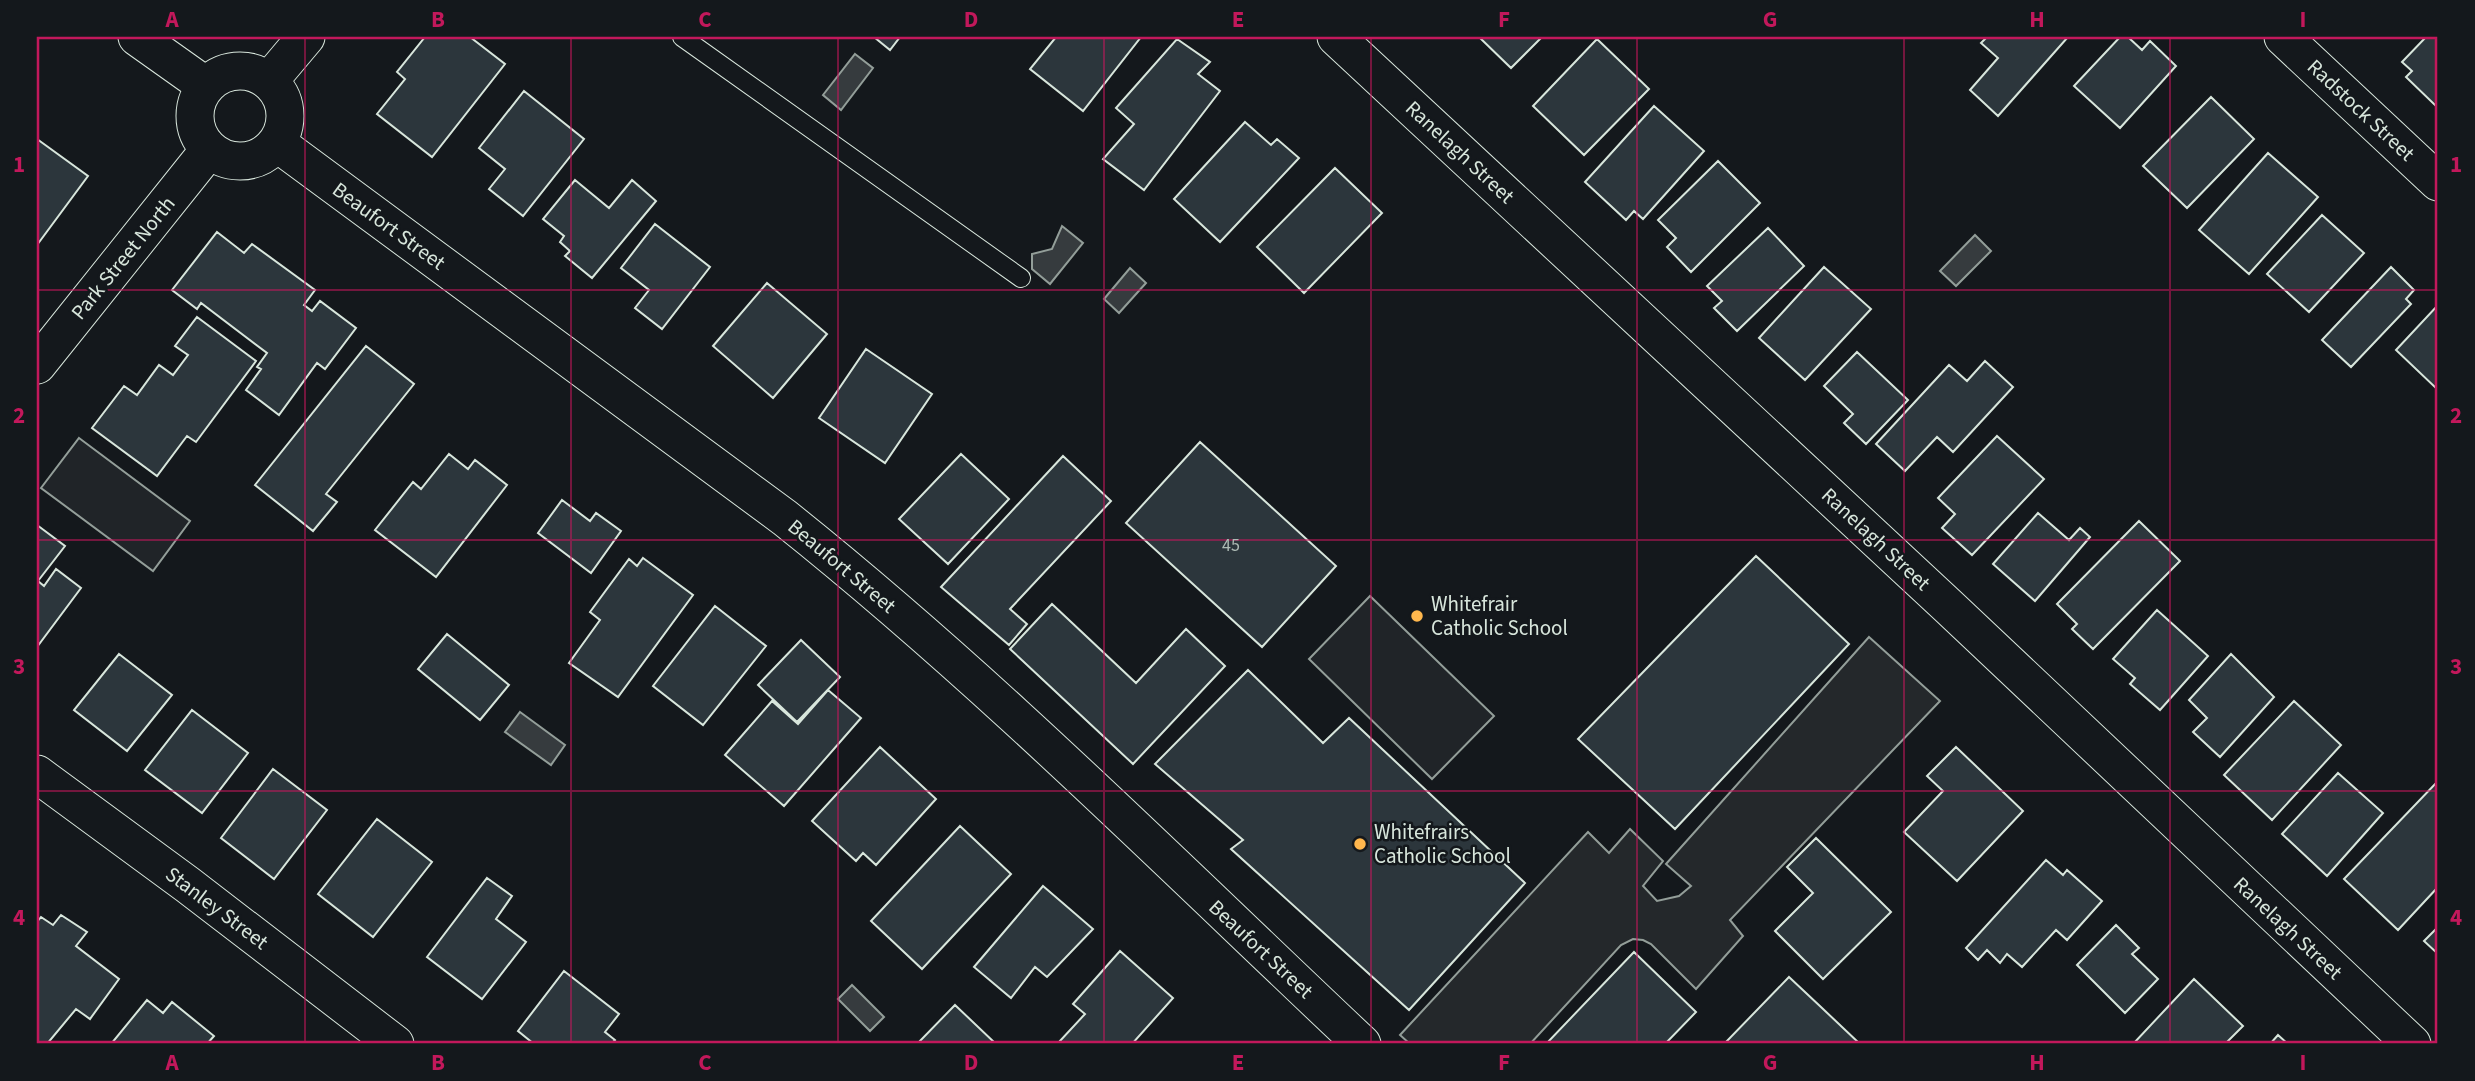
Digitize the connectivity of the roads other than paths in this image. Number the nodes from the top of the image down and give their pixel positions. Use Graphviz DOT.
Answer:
graph roads {
  1 [pos="137,37"];
  2 [pos="306,37"];
  3 [pos="682,37"];
  4 [pos="1336,37"];
  5 [pos="2283,37"];
  6 [pos="269,80"];
  7 [pos="205,86"];
  8 [pos="277,143"];
  9 [pos="209,150"];
  10 [pos="2438,183"];
  11 [pos="1021,278"];
  12 [pos="37,365"];
  13 [pos="37,774"];
  14 [pos="395,1044"];
  15 [pos="1362,1044"];
  16 [pos="2412,1044"];
  1 -- 7 [label="street"];
  2 -- 6 [label="street"];
  3 -- 11 [label="lane"];
  4 -- 16 [label="street, Ranelagh Street"];
  5 -- 10 [label="street, Radstock Street"];
  6 -- 7 [label="street"];
  6 -- 8 [label="street"];
  7 -- 9 [label="street"];
  8 -- 9 [label="street"];
  8 -- 15 [label="street, Beaufort Street"];
  9 -- 12 [label="street, Park Street North"];
  13 -- 14 [label="street, Stanley Street"];
}
